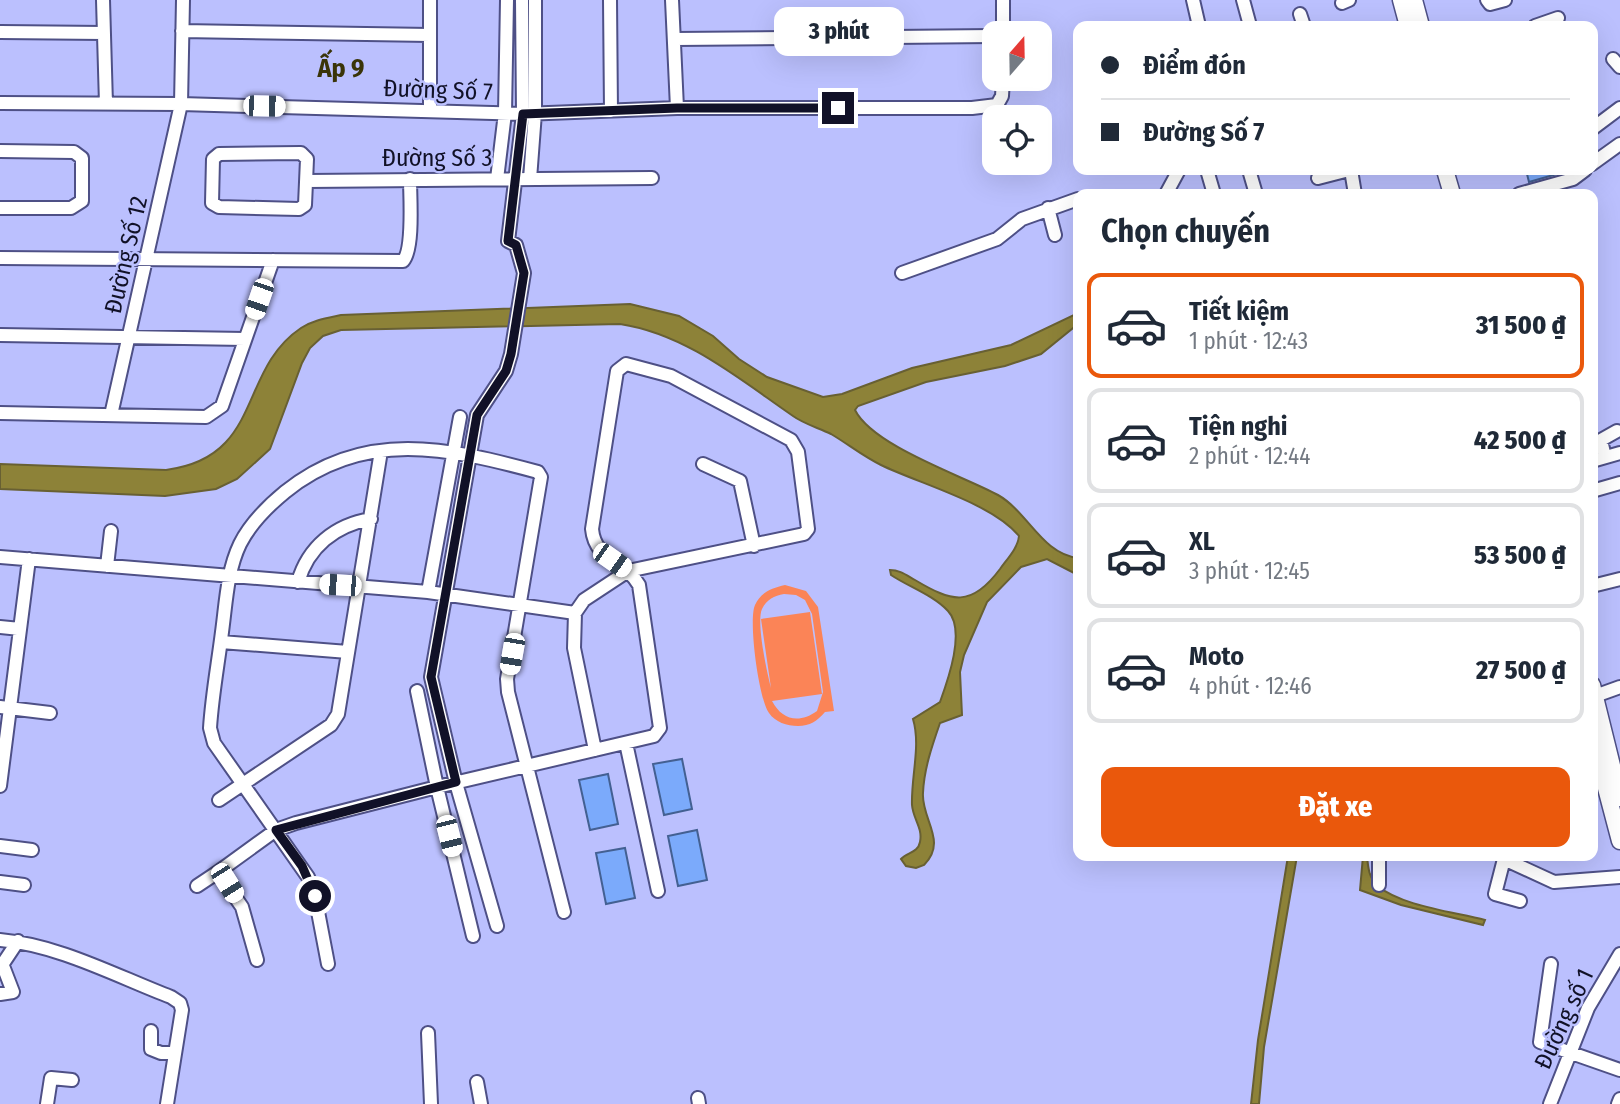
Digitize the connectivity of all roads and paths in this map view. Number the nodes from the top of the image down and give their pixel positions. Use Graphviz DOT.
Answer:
graph roads {
  1 [pos="103,0"];
  2 [pos="183,0"];
  3 [pos="430,0"];
  4 [pos="507,0"];
  5 [pos="522,0"];
  6 [pos="536,0"];
  7 [pos="610,0"];
  8 [pos="672,0"];
  9 [pos="1003,0"];
  10 [pos="1193,0"];
  11 [pos="1243,0"];
  12 [pos="1401,0"];
  13 [pos="1414,0"];
  14 [pos="1487,0"];
  15 [pos="1505,0"];
  16 [pos="1558,18"];
  17 [pos="1003,21"];
  18 [pos="1198,21"];
  19 [pos="1249,21"];
  20 [pos="1407,21"];
  21 [pos="1420,21"];
  22 [pos="1549,21"];
  23 [pos="182,31"];
  24 [pos="0,32"];
  25 [pos="104,33"];
  26 [pos="430,35"];
  27 [pos="982,36"];
  28 [pos="675,39"];
  29 [pos="1001,91"];
  30 [pos="0,103"];
  31 [pos="106,104"];
  32 [pos="181,104"];
  33 [pos="677,108"];
  34 [pos="1620,108"];
  35 [pos="430,111"];
  36 [pos="611,111"];
  37 [pos="505,113"];
  38 [pos="529,113"];
  39 [pos="1598,124"];
  40 [pos="1620,144"];
  41 [pos="0,151"];
  42 [pos="1598,160"];
  43 [pos="1330,175"];
  44 [pos="1578,175"];
  45 [pos="652,178"];
  46 [pos="1318,178"];
  47 [pos="410,179"];
  48 [pos="497,179"];
  49 [pos="514,179"];
  50 [pos="530,179"];
  51 [pos="307,181"];
  52 [pos="1536,189"];
  53 [pos="1073,200"];
  54 [pos="0,208"];
  55 [pos="1048,208"];
  56 [pos="1055,235"];
  57 [pos="0,258"];
  58 [pos="146,259"];
  59 [pos="273,260"];
  60 [pos="902,273"];
  61 [pos="0,335"];
  62 [pos="129,337"];
  63 [pos="245,339"];
  64 [pos="0,413"];
  65 [pos="111,415"];
  66 [pos="460,417"];
  67 [pos="1617,431"];
  68 [pos="381,451"];
  69 [pos="453,451"];
  70 [pos="1620,453"];
  71 [pos="470,454"];
  72 [pos="1599,459"];
  73 [pos="703,464"];
  74 [pos="1620,483"];
  75 [pos="1598,489"];
  76 [pos="371,519"];
  77 [pos="111,531"];
  78 [pos="754,546"];
  79 [pos="0,557"];
  80 [pos="29,559"];
  81 [pos="107,566"];
  82 [pos="628,571"];
  83 [pos="230,576"];
  84 [pos="1620,579"];
  85 [pos="298,582"];
  86 [pos="1598,584"];
  87 [pos="360,587"];
  88 [pos="428,593"];
  89 [pos="446,594"];
  90 [pos="520,604"];
  91 [pos="575,612"];
  92 [pos="0,626"];
  93 [pos="20,629"];
  94 [pos="221,642"];
  95 [pos="348,652"];
  96 [pos="1620,687"];
  97 [pos="417,691"];
  98 [pos="1598,692"];
  99 [pos="5,707"];
  100 [pos="1598,711"];
  101 [pos="50,713"];
  102 [pos="626,743"];
  103 [pos="595,750"];
  104 [pos="1598,758"];
  105 [pos="528,766"];
  106 [pos="456,782"];
  107 [pos="243,784"];
  108 [pos="0,786"];
  109 [pos="437,787"];
  110 [pos="1619,788"];
  111 [pos="219,800"];
  112 [pos="276,830"];
  113 [pos="1620,841"];
  114 [pos="0,846"];
  115 [pos="32,850"];
  116 [pos="1379,861"];
  117 [pos="1503,861"];
  118 [pos="1508,861"];
  119 [pos="218,872"];
  120 [pos="1620,877"];
  121 [pos="0,882"];
  122 [pos="24,885"];
  123 [pos="1379,885"];
  124 [pos="197,886"];
  125 [pos="658,891"];
  126 [pos="1520,901"];
  127 [pos="564,912"];
  128 [pos="496,926"];
  129 [pos="474,936"];
  130 [pos="0,940"];
  131 [pos="18,941"];
  132 [pos="1620,954"];
  133 [pos="257,960"];
  134 [pos="328,964"];
  135 [pos="1551,964"];
  136 [pos="1,967"];
  137 [pos="0,994"];
  138 [pos="151,1031"];
  139 [pos="428,1033"];
  140 [pos="1570,1052"];
  141 [pos="174,1053"];
  142 [pos="1620,1070"];
  143 [pos="72,1080"];
  144 [pos="477,1082"];
  145 [pos="1620,1099"];
  146 [pos="47,1104"];
  147 [pos="167,1104"];
  148 [pos="431,1104"];
  149 [pos="481,1104"];
  150 [pos="1550,1104"];
  151 [pos="1618,1104"];
  1 -- 25 [label="street"];
  2 -- 23 [label="street, Đường Số 12"];
  3 -- 26 [label="street"];
  4 -- 37 [label="street"];
  5 -- 38 [label="street"];
  6 -- 38 [label="street"];
  7 -- 36 [label="street"];
  8 -- 28 [label="street"];
  9 -- 17 [label="street"];
  10 -- 18 [label="street"];
  11 -- 19 [label="street"];
  12 -- 20 [label="main road"];
  13 -- 21 [label="main road"];
  14 -- 15 [label="street"];
  16 -- 22 [label="street"];
  23 -- 26 [label="street"];
  23 -- 32 [label="street, Đường Số 12"];
  24 -- 25 [label="street"];
  25 -- 31 [label="street"];
  26 -- 35 [label="street"];
  27 -- 28 [label="street"];
  28 -- 33 [label="street"];
  29 -- 33 [label="street, Đường Số 7"];
  30 -- 31 [label="street, Đường Số 7"];
  31 -- 32 [label="street, Đường Số 7"];
  32 -- 35 [label="street, Đường Số 7"];
  32 -- 58 [label="street, Đường Số 12"];
  33 -- 36 [label="street, Đường Số 7"];
  34 -- 39 [label="street"];
  35 -- 37 [label="street, Đường Số 7"];
  36 -- 38 [label="street, Đường Số 7"];
  37 -- 38 [label="street, Đường Số 7"];
  37 -- 48 [label="street"];
  38 -- 49 [label="street"];
  38 -- 50 [label="street"];
  40 -- 42 [label="street"];
  41 -- 54 [label="street"];
  43 -- 46 [label="street"];
  44 -- 52 [label="street"];
  45 -- 50 [label="street, Đường Số 3"];
  47 -- 48 [label="street, Đường Số 3"];
  47 -- 51 [label="street, Đường Số 3"];
  47 -- 59 [label="street"];
  48 -- 49 [label="street, Đường Số 3"];
  49 -- 50 [label="street, Đường Số 3"];
  49 -- 71 [label="street"];
  51 -- 51 [label="street"];
  53 -- 55 [label="street"];
  55 -- 56 [label="street"];
  55 -- 60 [label="street"];
  57 -- 58 [label="street"];
  58 -- 59 [label="street"];
  58 -- 62 [label="street, Đường Số 12"];
  59 -- 63 [label="street"];
  61 -- 62 [label="street"];
  62 -- 63 [label="street"];
  62 -- 65 [label="street, Đường Số 12"];
  63 -- 65 [label="street"];
  64 -- 65 [label="street"];
  66 -- 69 [label="street"];
  67 -- 72 [label="street"];
  68 -- 69 [label="street"];
  68 -- 76 [label="street"];
  68 -- 83 [label="street"];
  69 -- 71 [label="street"];
  69 -- 88 [label="street"];
  70 -- 72 [label="street"];
  71 -- 89 [label="street"];
  71 -- 90 [label="street"];
  73 -- 78 [label="street"];
  74 -- 75 [label="street"];
  76 -- 85 [label="street"];
  76 -- 87 [label="street"];
  77 -- 81 [label="street"];
  78 -- 82 [label="street"];
  78 -- 82 [label="street"];
  79 -- 80 [label="street"];
  80 -- 81 [label="street"];
  80 -- 93 [label="street"];
  81 -- 83 [label="street"];
  82 -- 91 [label="street"];
  82 -- 102 [label="street"];
  83 -- 85 [label="street"];
  83 -- 94 [label="street"];
  84 -- 86 [label="street"];
  85 -- 87 [label="street"];
  87 -- 88 [label="street"];
  87 -- 95 [label="street"];
  88 -- 89 [label="street"];
  89 -- 90 [label="street"];
  89 -- 106 [label="street"];
  90 -- 91 [label="street"];
  90 -- 105 [label="street"];
  91 -- 103 [label="street"];
  92 -- 93 [label="street"];
  93 -- 99 [label="street"];
  94 -- 95 [label="street"];
  94 -- 107 [label="street"];
  95 -- 107 [label="street"];
  96 -- 98 [label="street"];
  97 -- 109 [label="street"];
  99 -- 101 [label="street"];
  99 -- 108 [label="street"];
  100 -- 110 [label="main road"];
  102 -- 103 [label="street"];
  102 -- 125 [label="street"];
  103 -- 105 [label="street"];
  104 -- 113 [label="main road"];
  105 -- 106 [label="street"];
  105 -- 127 [label="street"];
  106 -- 109 [label="street"];
  106 -- 128 [label="street"];
  107 -- 111 [label="street"];
  107 -- 112 [label="street"];
  109 -- 112 [label="street"];
  109 -- 129 [label="street"];
  112 -- 119 [label="street"];
  112 -- 134 [label="street"];
  114 -- 115 [label="street"];
  116 -- 123 [label="street"];
  117 -- 126 [label="street"];
  118 -- 120 [label="street"];
  119 -- 124 [label="street"];
  119 -- 133 [label="street"];
  121 -- 122 [label="street"];
  130 -- 131 [label="street"];
  131 -- 136 [label="street"];
  131 -- 141 [label="street"];
  132 -- 140 [label="street, Đường số 1"];
  135 -- 140 [label="street"];
  136 -- 137 [label="street"];
  138 -- 141 [label="street"];
  139 -- 148 [label="street"];
  140 -- 142 [label="street"];
  140 -- 150 [label="street, Đường số 1"];
  141 -- 147 [label="street"];
  143 -- 146 [label="street"];
  144 -- 149 [label="street"];
  145 -- 151 [label="street"];
}
